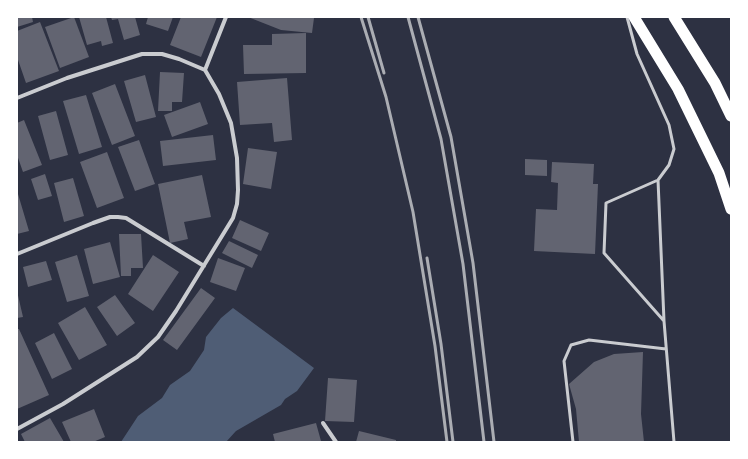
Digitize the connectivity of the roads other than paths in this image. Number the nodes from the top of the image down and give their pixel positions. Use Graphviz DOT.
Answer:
graph roads {
  1 [pos="226,17"];
  2 [pos="627,17"];
  3 [pos="634,17"];
  4 [pos="674,17"];
  5 [pos="205,70"];
  6 [pos="17,98"];
  7 [pos="731,116"];
  8 [pos="658,180"];
  9 [pos="731,208"];
  10 [pos="17,254"];
  11 [pos="204,266"];
  12 [pos="664,322"];
  13 [pos="666,349"];
  14 [pos="323,423"];
  15 [pos="17,429"];
  16 [pos="336,442"];
  17 [pos="573,442"];
  18 [pos="674,442"];
  1 -- 5 [label="street"];
  2 -- 8 [label="lane"];
  3 -- 9 [label="highway"];
  4 -- 7 [label="highway"];
  5 -- 6 [label="street"];
  5 -- 11 [label="street"];
  8 -- 12 [label="lane"];
  8 -- 12 [label="lane"];
  10 -- 11 [label="street"];
  11 -- 15 [label="street"];
  12 -- 13 [label="lane"];
  13 -- 17 [label="lane"];
  13 -- 18 [label="lane"];
  14 -- 16 [label="street"];
}
